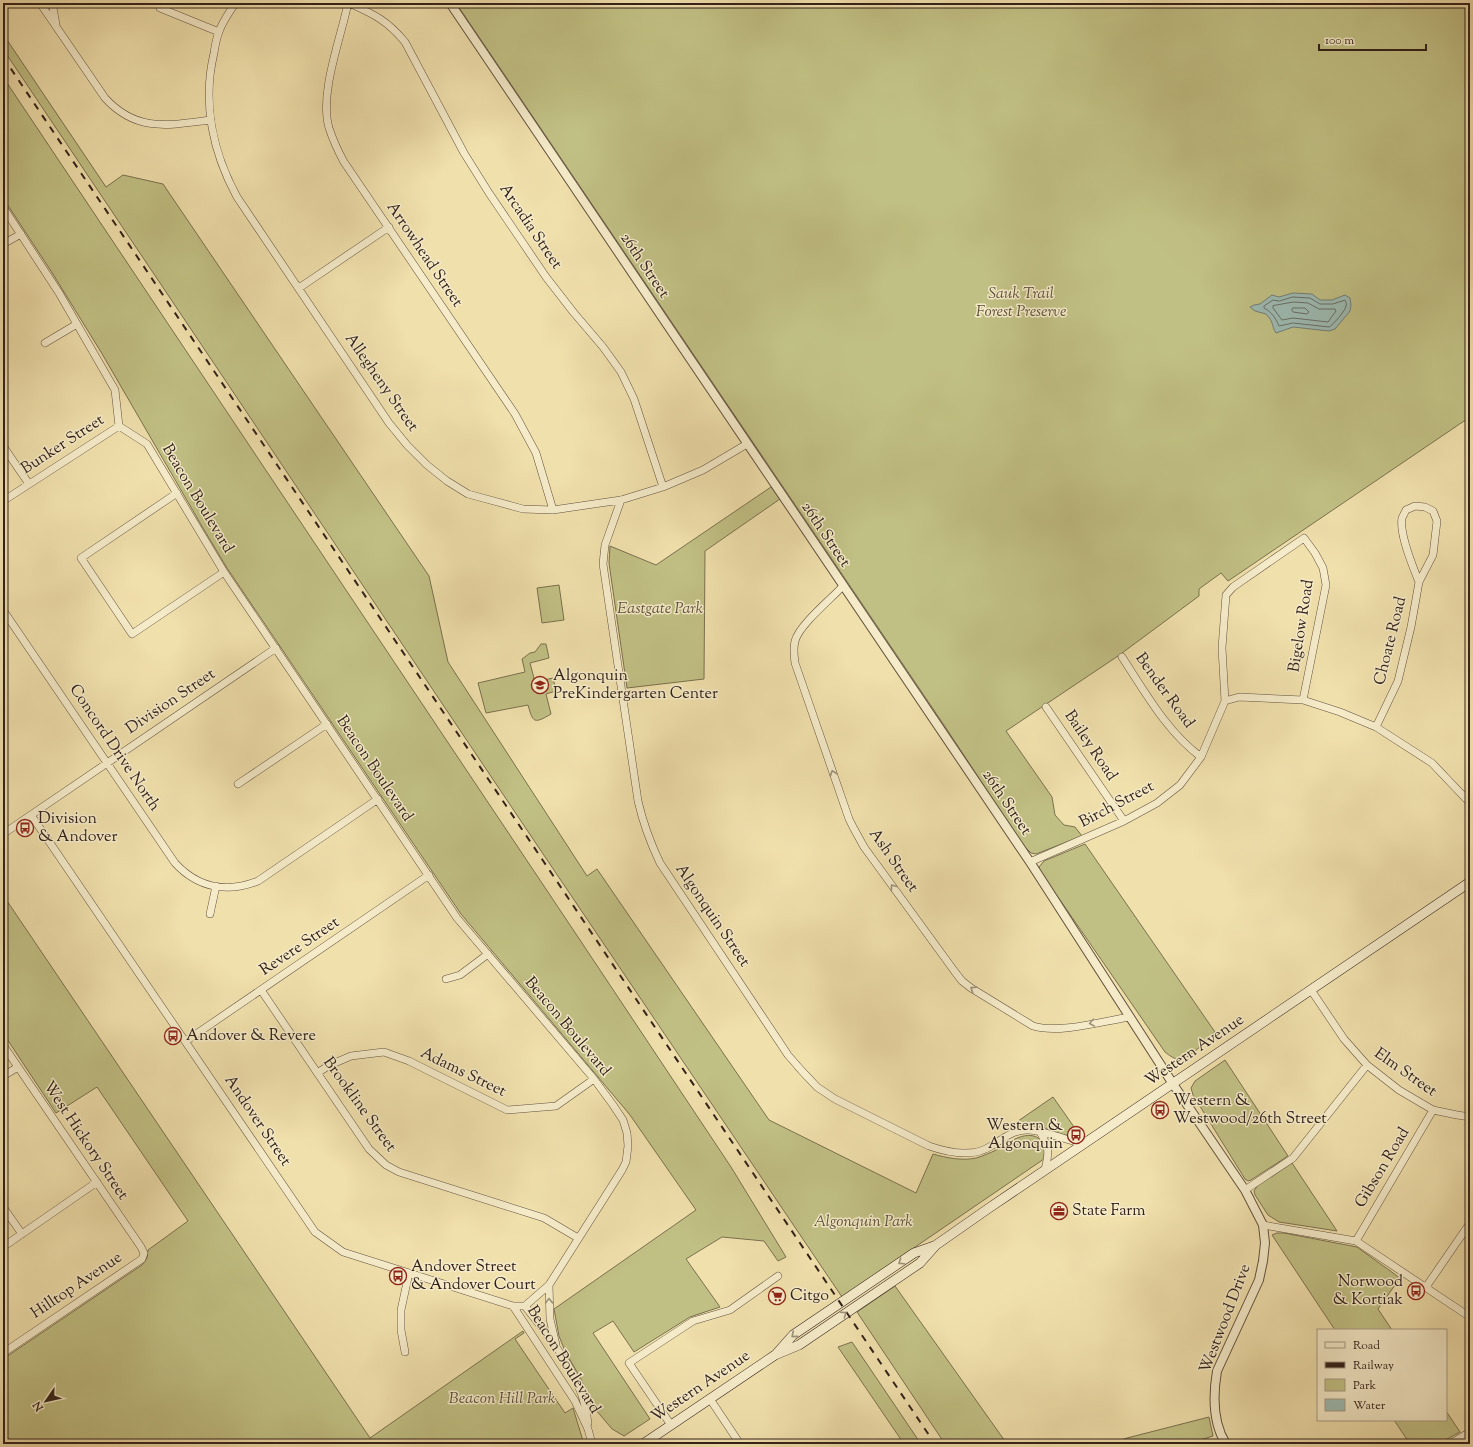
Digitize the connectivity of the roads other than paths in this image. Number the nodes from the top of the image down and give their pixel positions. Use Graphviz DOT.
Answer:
graph roads {
  1 [pos="40,3"];
  2 [pos="52,3"];
  3 [pos="235,3"];
  4 [pos="348,3"];
  5 [pos="450,3"];
  6 [pos="160,8"];
  7 [pos="58,29"];
  8 [pos="219,32"];
  9 [pos="211,120"];
  10 [pos="3,207"];
  11 [pos="389,227"];
  12 [pos="21,234"];
  13 [pos="3,244"];
  14 [pos="299,288"];
  15 [pos="77,324"];
  16 [pos="45,343"];
  17 [pos="119,426"];
  18 [pos="746,444"];
  19 [pos="3,446"];
  20 [pos="29,484"];
  21 [pos="663,487"];
  22 [pos="177,493"];
  23 [pos="621,500"];
  24 [pos="3,501"];
  25 [pos="553,510"];
  26 [pos="224,572"];
  27 [pos="1419,582"];
  28 [pos="843,586"];
  29 [pos="3,610"];
  30 [pos="276,648"];
  31 [pos="1122,657"];
  32 [pos="1303,700"];
  33 [pos="1225,701"];
  34 [pos="1046,707"];
  35 [pos="327,724"];
  36 [pos="1376,727"];
  37 [pos="1202,757"];
  38 [pos="107,762"];
  39 [pos="238,784"];
  40 [pos="378,800"];
  41 [pos="1470,803"];
  42 [pos="31,815"];
  43 [pos="1124,822"];
  44 [pos="3,834"];
  45 [pos="1030,862"];
  46 [pos="429,875"];
  47 [pos="1470,882"];
  48 [pos="216,886"];
  49 [pos="210,914"];
  50 [pos="488,954"];
  51 [pos="446,979"];
  52 [pos="261,990"];
  53 [pos="1311,990"];
  54 [pos="1130,1017"];
  55 [pos="186,1041"];
  56 [pos="3,1045"];
  57 [pos="1367,1065"];
  58 [pos="18,1067"];
  59 [pos="317,1073"];
  60 [pos="3,1076"];
  61 [pos="594,1079"];
  62 [pos="1173,1084"];
  63 [pos="1433,1110"];
  64 [pos="1470,1117"];
  65 [pos="1040,1132"];
  66 [pos="1083,1144"];
  67 [pos="1045,1170"];
  68 [pos="97,1182"];
  69 [pos="1244,1190"];
  70 [pos="3,1207"];
  71 [pos="1470,1223"];
  72 [pos="1263,1225"];
  73 [pos="22,1234"];
  74 [pos="578,1238"];
  75 [pos="1356,1241"];
  76 [pos="3,1247"];
  77 [pos="144,1253"];
  78 [pos="409,1273"];
  79 [pos="778,1276"];
  80 [pos="549,1285"];
  81 [pos="1426,1287"];
  82 [pos="513,1306"];
  83 [pos="525,1306"];
  84 [pos="1470,1317"];
  85 [pos="556,1345"];
  86 [pos="405,1352"];
  87 [pos="3,1353"];
  88 [pos="710,1399"];
  89 [pos="671,1425"];
  90 [pos="588,1429"];
  91 [pos="1470,1432"];
  92 [pos="592,1444"];
  93 [pos="643,1444"];
  94 [pos="740,1444"];
  95 [pos="1226,1444"];
  96 [pos="1450,1444"];
  1 -- 7 [label="street"];
  2 -- 7 [label="street"];
  3 -- 8 [label="street, Allegheny Street"];
  4 -- 11 [label="street, Arrowhead Street"];
  4 -- 21 [label="street, Arcadia Street"];
  5 -- 18 [label="street, 26th Street"];
  6 -- 8 [label="street"];
  7 -- 9 [label="street"];
  8 -- 9 [label="street, Allegheny Street"];
  9 -- 14 [label="street, Allegheny Street"];
  10 -- 12 [label="street"];
  11 -- 14 [label="street"];
  11 -- 25 [label="street, Arrowhead Street"];
  12 -- 13 [label="street"];
  12 -- 15 [label="street"];
  14 -- 25 [label="street, Allegheny Street"];
  15 -- 16 [label="street"];
  15 -- 17 [label="street"];
  17 -- 20 [label="street, Bunker Street"];
  17 -- 22 [label="street, Beacon Boulevard"];
  18 -- 21 [label="street, Allegheny Street"];
  18 -- 28 [label="street, 26th Street"];
  19 -- 20 [label="street"];
  20 -- 24 [label="street, Bunker Street"];
  21 -- 23 [label="street, Allegheny Street"];
  22 -- 26 [label="street, Beacon Boulevard"];
  22 -- 26 [label="street"];
  23 -- 25 [label="street, Allegheny Street"];
  23 -- 65 [label="street, Algonquin Street"];
  26 -- 30 [label="street, Beacon Boulevard"];
  27 -- 27 [label="street, Choate Road"];
  27 -- 36 [label="street, Choate Road"];
  28 -- 45 [label="street, 26th Street"];
  54 -- 28 [label="street, Ash Street, one-way"];
  29 -- 38 [label="street, Concord Drive North"];
  30 -- 35 [label="street, Beacon Boulevard"];
  30 -- 38 [label="street, Division Street"];
  31 -- 37 [label="street, Bender Road"];
  32 -- 33 [label="street"];
  32 -- 33 [label="street, Bigelow Road"];
  32 -- 36 [label="street"];
  33 -- 37 [label="street, Birch Street"];
  34 -- 43 [label="street, Bailey Road"];
  35 -- 39 [label="street"];
  35 -- 40 [label="street, Beacon Boulevard"];
  36 -- 41 [label="street"];
  37 -- 43 [label="street, Birch Street"];
  38 -- 42 [label="street, Division Street"];
  38 -- 48 [label="street, Concord Drive North"];
  40 -- 46 [label="street, Beacon Boulevard"];
  40 -- 48 [label="street, Concord Drive North"];
  42 -- 44 [label="street, Division Street"];
  42 -- 55 [label="street, Andover Street"];
  43 -- 45 [label="street, Birch Street"];
  45 -- 54 [label="street, 26th Street"];
  46 -- 50 [label="street, Beacon Boulevard"];
  46 -- 52 [label="street, Revere Street"];
  47 -- 53 [label="main road, Western Avenue"];
  48 -- 49 [label="street"];
  50 -- 51 [label="street"];
  50 -- 61 [label="street, Beacon Boulevard"];
  52 -- 55 [label="street, Revere Street"];
  52 -- 59 [label="street, Brookline Street"];
  53 -- 57 [label="street, Elm Street"];
  53 -- 62 [label="main road, Western Avenue"];
  54 -- 62 [label="street, 26th Street"];
  55 -- 78 [label="street, Andover Street"];
  56 -- 58 [label="street, West Hickory Street"];
  57 -- 63 [label="street, Elm Street"];
  57 -- 69 [label="street"];
  58 -- 60 [label="street"];
  58 -- 68 [label="street, West Hickory Street"];
  59 -- 61 [label="street, Adams Street"];
  59 -- 74 [label="street, Brookline Street"];
  61 -- 74 [label="street, Beacon Boulevard"];
  62 -- 66 [label="main road, Western Avenue"];
  62 -- 69 [label="street, Westwood Drive"];
  63 -- 64 [label="street, Elm Street"];
  63 -- 75 [label="street, Gibson Road"];
  65 -- 66 [label="street, Algonquin Street"];
  65 -- 67 [label="street"];
  66 -- 67 [label="main road, Western Avenue"];
  67 -- 88 [label="main road, Western Avenue"];
  68 -- 73 [label="street"];
  68 -- 77 [label="street, West Hickory Street"];
  69 -- 72 [label="street, Westwood Drive"];
  70 -- 73 [label="street"];
  71 -- 81 [label="street"];
  72 -- 75 [label="street"];
  72 -- 95 [label="street, Westwood Drive"];
  73 -- 76 [label="street"];
  74 -- 80 [label="street, Beacon Boulevard"];
  75 -- 81 [label="street"];
  77 -- 87 [label="street, Hilltop Avenue"];
  78 -- 82 [label="street, Andover Street"];
  78 -- 86 [label="street"];
  79 -- 89 [label="street"];
  80 -- 83 [label="street"];
  85 -- 80 [label="street, Beacon Boulevard, one-way"];
  81 -- 84 [label="street"];
  82 -- 83 [label="street, Andover Street"];
  82 -- 90 [label="street, Beacon Boulevard"];
  83 -- 85 [label="street, Beacon Boulevard"];
  85 -- 90 [label="street, Beacon Boulevard"];
  88 -- 89 [label="main road, Western Avenue"];
  88 -- 94 [label="street"];
  89 -- 93 [label="main road, Western Avenue"];
  90 -- 92 [label="street, Beacon Boulevard"];
  91 -- 96 [label="street"];
}
